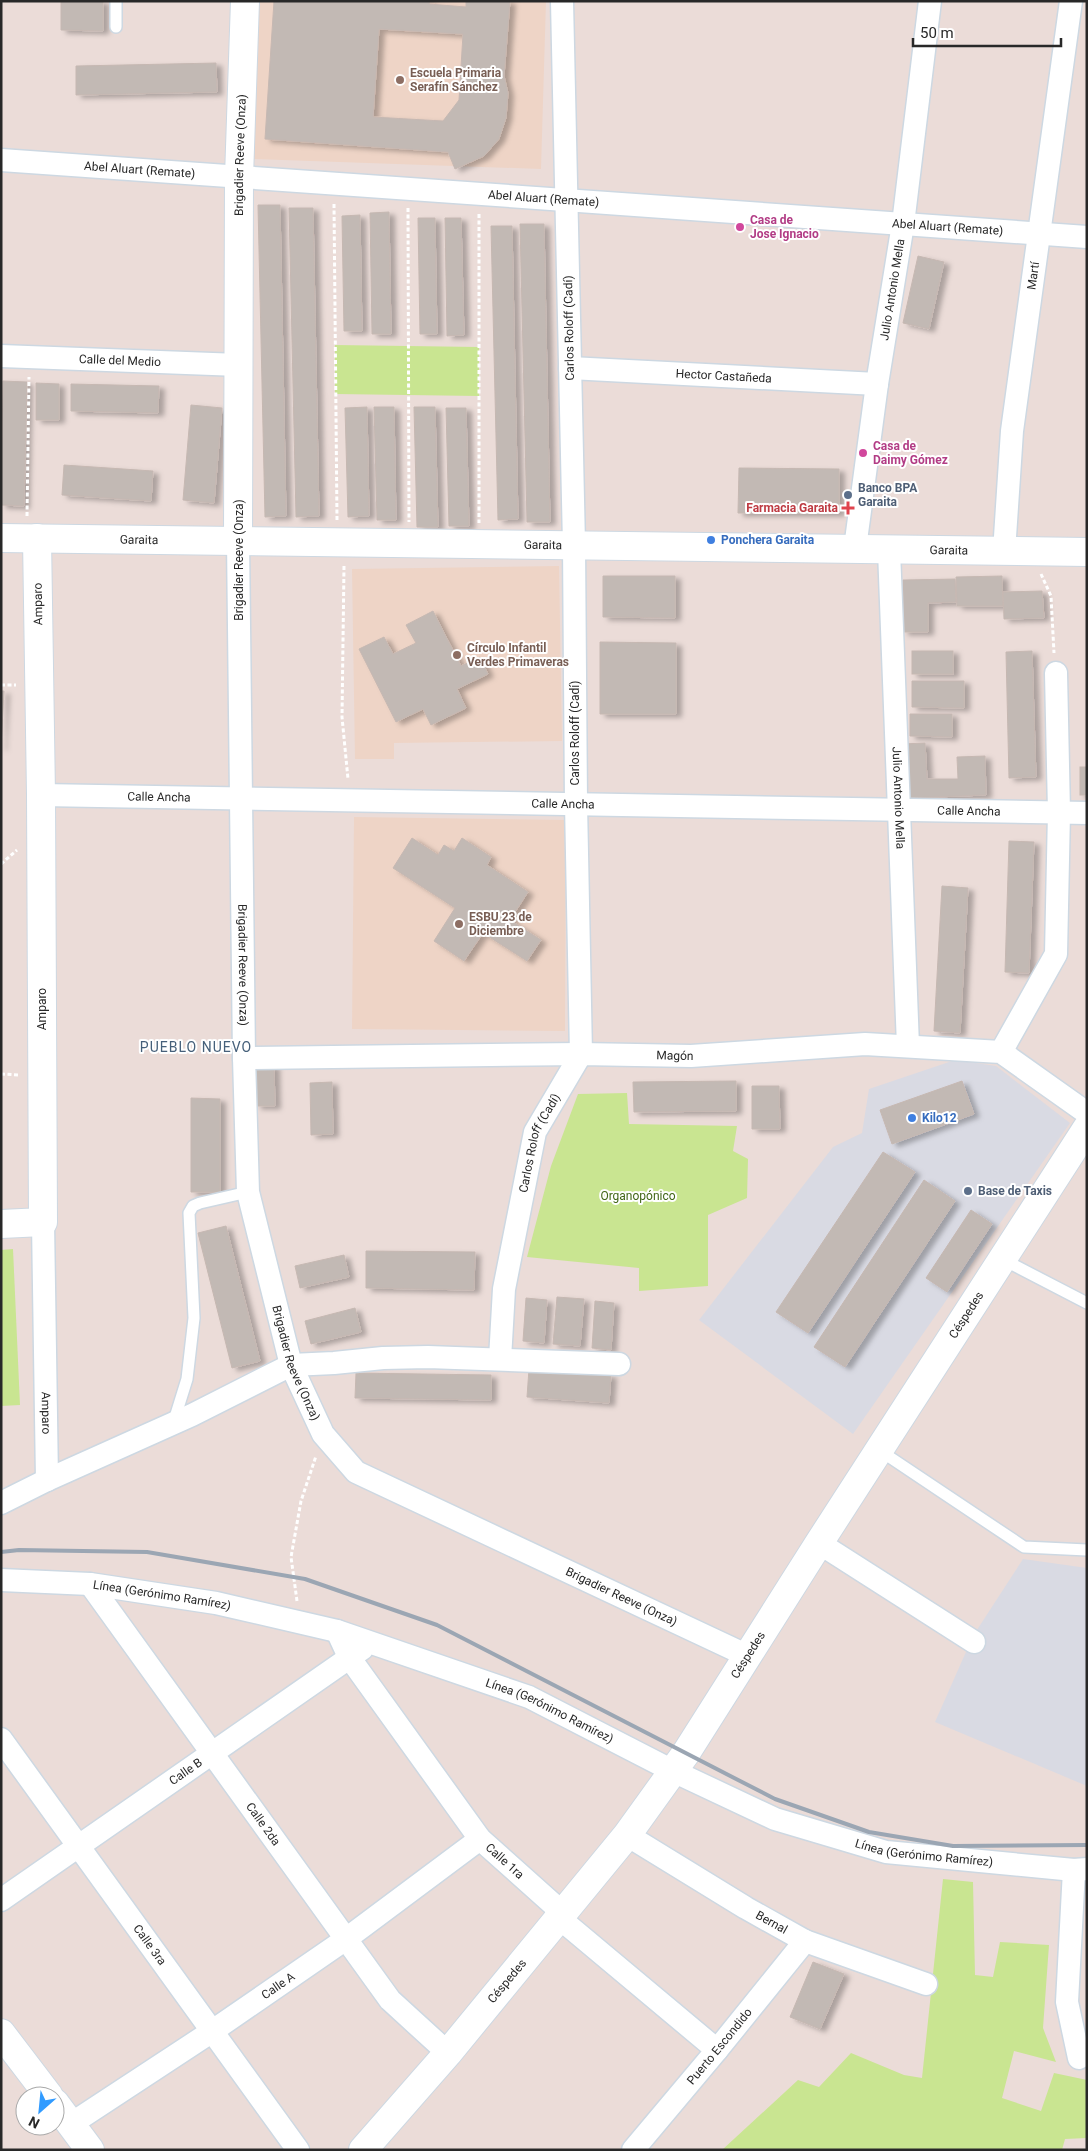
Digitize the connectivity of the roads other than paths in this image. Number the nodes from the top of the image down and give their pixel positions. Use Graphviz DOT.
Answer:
graph roads {
  1 [pos="116,1"];
  2 [pos="245,1"];
  3 [pos="562,1"];
  4 [pos="930,1"];
  5 [pos="1070,1"];
  6 [pos="116,27"];
  7 [pos="1,160"];
  8 [pos="239,177"];
  9 [pos="567,200"];
  10 [pos="904,224"];
  11 [pos="1040,233"];
  12 [pos="1087,237"];
  13 [pos="1,356"];
  14 [pos="239,365"];
  15 [pos="570,368"];
  16 [pos="877,384"];
  17 [pos="22,538"];
  18 [pos="238,540"];
  19 [pos="574,545"];
  20 [pos="855,548"];
  21 [pos="888,550"];
  22 [pos="1004,552"];
  23 [pos="1087,552"];
  24 [pos="1056,673"];
  25 [pos="41,795"];
  26 [pos="242,798"];
  27 [pos="576,803"];
  28 [pos="899,810"];
  29 [pos="1059,812"];
  30 [pos="1087,813"];
  31 [pos="908,1046"];
  32 [pos="1001,1052"];
  33 [pos="581,1054"];
  34 [pos="244,1058"];
  35 [pos="1087,1113"];
  36 [pos="1087,1128"];
  37 [pos="248,1192"];
  38 [pos="43,1222"];
  39 [pos="1,1224"];
  40 [pos="1002,1260"];
  41 [pos="1087,1303"];
  42 [pos="500,1359"];
  43 [pos="619,1364"];
  44 [pos="291,1365"];
  45 [pos="173,1424"];
  46 [pos="879,1450"];
  47 [pos="47,1480"];
  48 [pos="1,1503"];
  49 [pos="819,1543"];
  50 [pos="1087,1550"];
  51 [pos="1,1580"];
  52 [pos="90,1584"];
  53 [pos="338,1631"];
  54 [pos="974,1642"];
  55 [pos="371,1643"];
  56 [pos="748,1656"];
  57 [pos="348,1657"];
  58 [pos="1,1740"];
  59 [pos="212,1754"];
  60 [pos="673,1771"];
  61 [pos="627,1836"];
  62 [pos="480,1839"];
  63 [pos="77,1846"];
  64 [pos="1080,1869"];
  65 [pos="1,1900"];
  66 [pos="558,1917"];
  67 [pos="346,1939"];
  68 [pos="805,1941"];
  69 [pos="926,1984"];
  70 [pos="211,2032"];
  71 [pos="5,2046"];
  72 [pos="717,2050"];
  73 [pos="448,2053"];
  74 [pos="1079,2058"];
  75 [pos="40,2086"];
  76 [pos="65,2113"];
  77 [pos="65,2117"];
  78 [pos="90,2150"];
  79 [pos="298,2150"];
  80 [pos="364,2150"];
  81 [pos="633,2150"];
  1 -- 6 [label="lane"];
  2 -- 8 [label="street, Brigadier Reeve (Onza)"];
  3 -- 9 [label="street, Carlos Roloff (Cadí)"];
  4 -- 10 [label="street, Julio Antonio Mella"];
  5 -- 11 [label="street, Martí"];
  7 -- 8 [label="street, Abel Aluart (Remate)"];
  8 -- 9 [label="street, Abel Aluart (Remate)"];
  8 -- 14 [label="street, Brigadier Reeve (Onza)"];
  9 -- 10 [label="street, Abel Aluart (Remate)"];
  9 -- 15 [label="street, Carlos Roloff (Cadí)"];
  10 -- 11 [label="street, Abel Aluart (Remate)"];
  10 -- 16 [label="street, Julio Antonio Mella"];
  11 -- 12 [label="street, Abel Aluart (Remate)"];
  11 -- 22 [label="street, Martí"];
  13 -- 14 [label="street, Calle del Medio"];
  14 -- 18 [label="street, Brigadier Reeve (Onza)"];
  15 -- 16 [label="street, Hector Castañeda"];
  15 -- 19 [label="street, Carlos Roloff (Cadí)"];
  16 -- 20 [label="street, Julio Antonio Mella"];
  17 -- 18 [label="street, Garaita"];
  17 -- 25 [label="street, Amparo"];
  18 -- 19 [label="street, Garaita"];
  18 -- 26 [label="street, Brigadier Reeve (Onza)"];
  19 -- 20 [label="street, Garaita"];
  19 -- 27 [label="street, Carlos Roloff (Cadí)"];
  20 -- 21 [label="street, Garaita"];
  21 -- 22 [label="street, Garaita"];
  21 -- 28 [label="street, Julio Antonio Mella"];
  22 -- 23 [label="street, Garaita"];
  24 -- 29 [label="street"];
  25 -- 26 [label="street, Calle Ancha"];
  25 -- 38 [label="street, Amparo"];
  26 -- 27 [label="street, Calle Ancha"];
  26 -- 34 [label="street, Brigadier Reeve (Onza)"];
  27 -- 28 [label="street, Calle Ancha"];
  27 -- 33 [label="street, Carlos Roloff (Cadí)"];
  28 -- 29 [label="street, Calle Ancha"];
  28 -- 31 [label="street, Julio Antonio Mella"];
  29 -- 30 [label="street, Calle Ancha"];
  29 -- 32 [label="street"];
  31 -- 32 [label="street, Magón"];
  31 -- 33 [label="street, Magón"];
  32 -- 35 [label="street"];
  33 -- 34 [label="street, Magón"];
  33 -- 42 [label="street, Carlos Roloff (Cadí)"];
  34 -- 37 [label="street, Brigadier Reeve (Onza)"];
  36 -- 40 [label="street, Céspedes"];
  37 -- 44 [label="street, Brigadier Reeve (Onza)"];
  37 -- 45 [label="lane"];
  38 -- 39 [label="street"];
  38 -- 47 [label="street, Amparo"];
  40 -- 41 [label="lane"];
  40 -- 46 [label="street, Céspedes"];
  42 -- 43 [label="street"];
  42 -- 44 [label="street"];
  44 -- 45 [label="street"];
  44 -- 56 [label="street, Brigadier Reeve (Onza)"];
  45 -- 47 [label="street"];
  46 -- 49 [label="street, Céspedes"];
  46 -- 50 [label="lane"];
  47 -- 48 [label="street"];
  49 -- 54 [label="street"];
  49 -- 56 [label="street, Céspedes"];
  51 -- 52 [label="street, Línea (Gerónimo Ramírez)"];
  52 -- 53 [label="street, Línea (Gerónimo Ramírez)"];
  52 -- 59 [label="street, Calle 2da"];
  53 -- 55 [label="street, Línea (Gerónimo Ramírez)"];
  53 -- 57 [label="street, Calle 1ra"];
  55 -- 57 [label="street, Calle B"];
  55 -- 60 [label="street, Línea (Gerónimo Ramírez)"];
  56 -- 60 [label="street, Céspedes"];
  57 -- 59 [label="street, Calle B"];
  57 -- 62 [label="street, Calle 1ra"];
  58 -- 63 [label="street, Calle 3ra"];
  59 -- 63 [label="street, Calle B"];
  59 -- 67 [label="street, Calle 2da"];
  60 -- 61 [label="street, Céspedes"];
  60 -- 64 [label="street, Línea (Gerónimo Ramírez)"];
  61 -- 66 [label="street, Céspedes"];
  61 -- 68 [label="street, Bernal"];
  62 -- 66 [label="street, Calle 1ra"];
  62 -- 67 [label="street, Calle A"];
  63 -- 65 [label="street, Calle B"];
  63 -- 70 [label="street, Calle 3ra"];
  64 -- 74 [label="street"];
  66 -- 72 [label="street, Calle 1ra"];
  66 -- 73 [label="street, Céspedes"];
  67 -- 70 [label="street, Calle A"];
  67 -- 73 [label="street, Calle 2da"];
  68 -- 69 [label="street, Bernal"];
  68 -- 72 [label="street, Puerto Escondido"];
  70 -- 76 [label="street, Calle A"];
  70 -- 79 [label="street, Calle 3ra"];
  71 -- 75 [label="street"];
  72 -- 81 [label="street, Puerto Escondido"];
  73 -- 80 [label="street, Céspedes"];
  77 -- 78 [label="street"];
}
